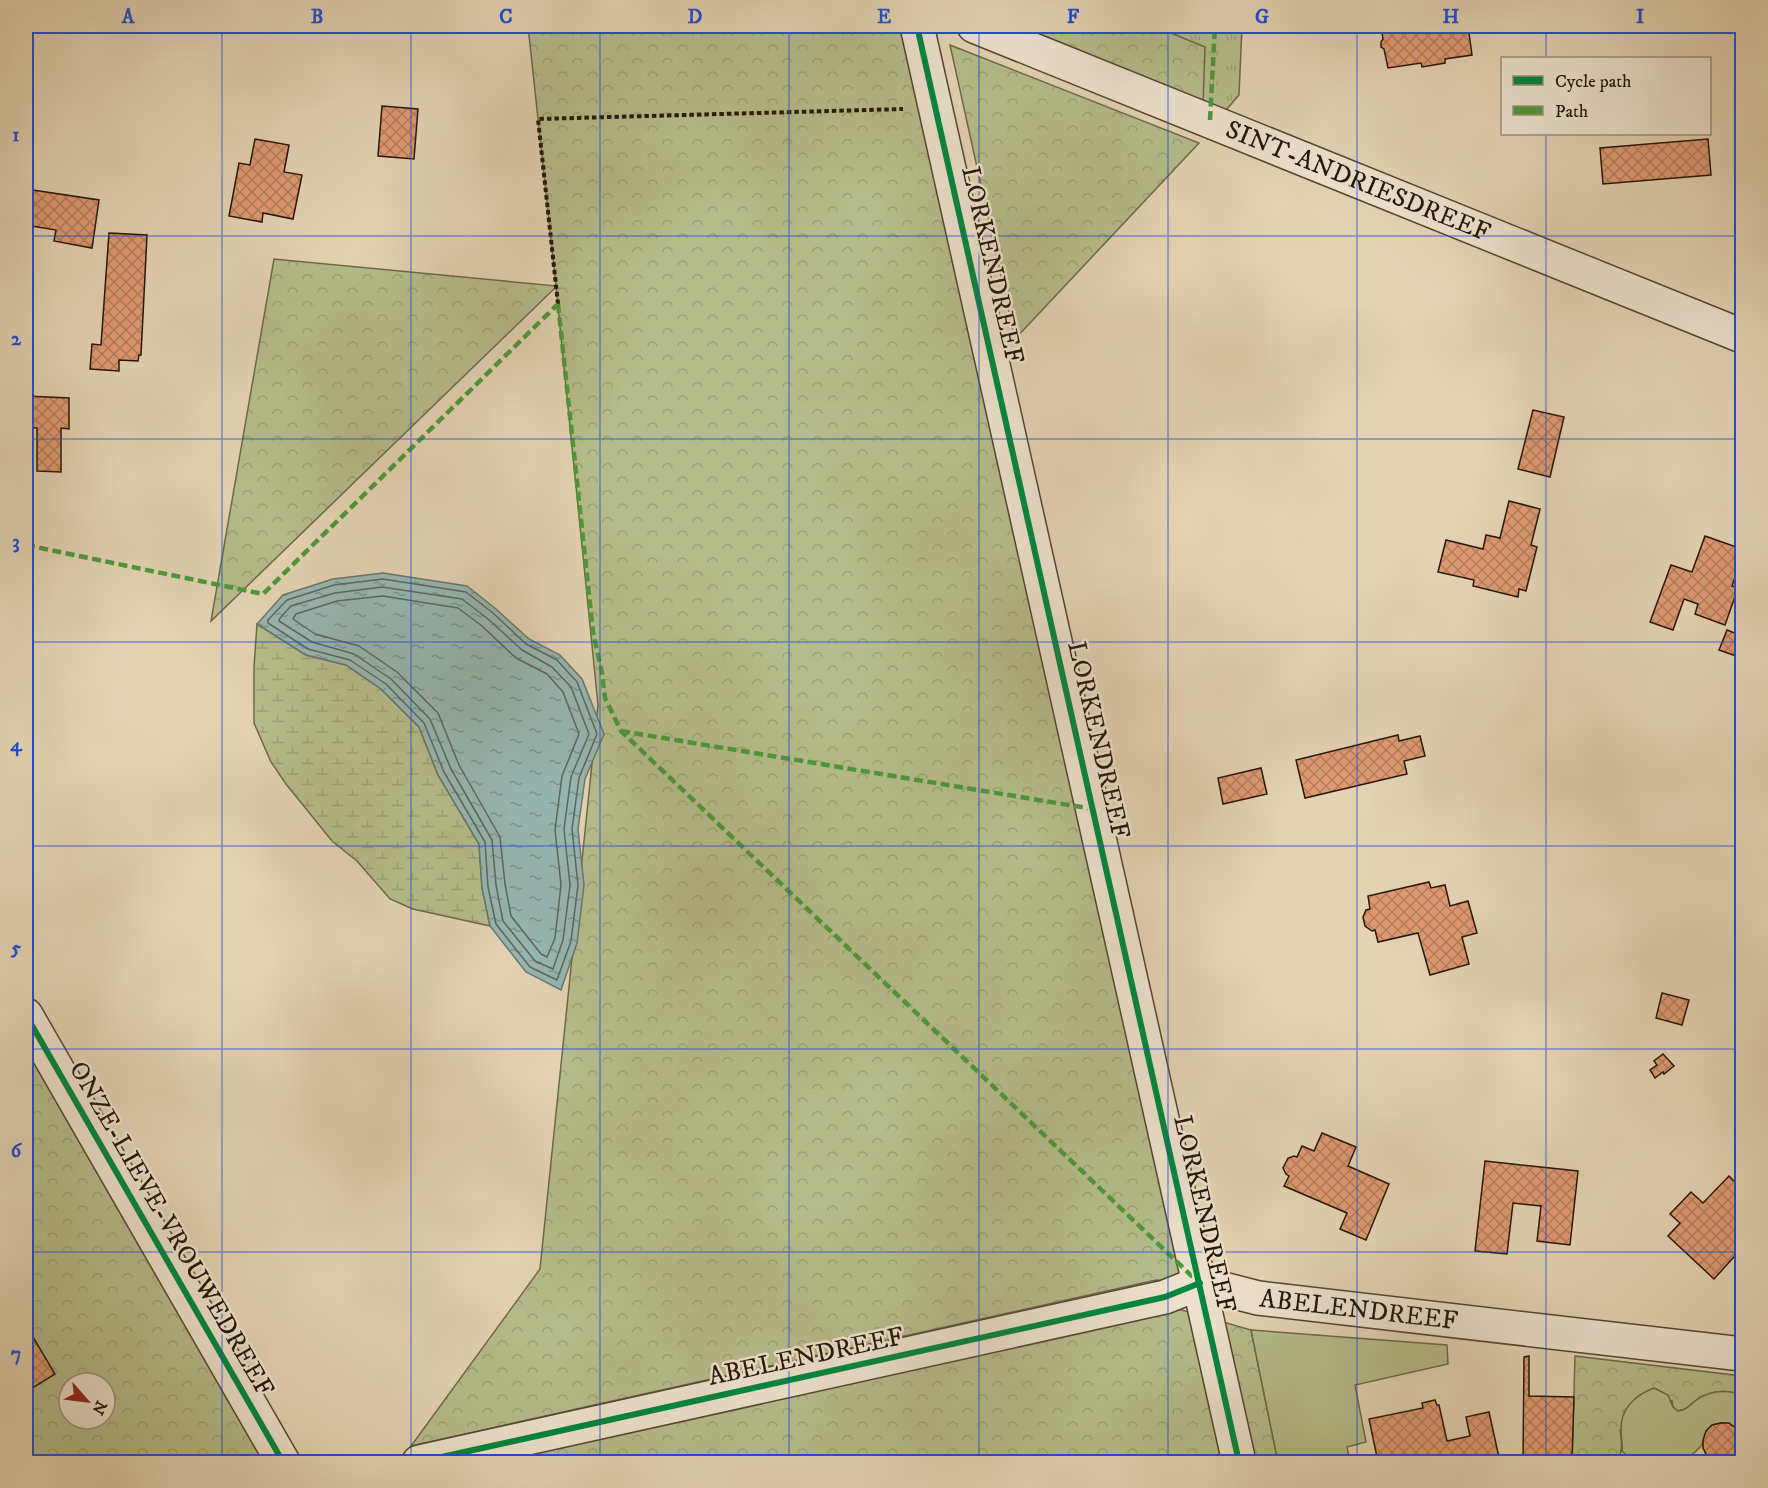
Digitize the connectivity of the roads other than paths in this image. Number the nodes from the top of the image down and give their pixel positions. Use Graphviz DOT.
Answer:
graph roads {
  1 [pos="918,26"];
  2 [pos="974,26"];
  3 [pos="1743,336"];
  4 [pos="26,1015"];
  5 [pos="1200,1283"];
  6 [pos="1743,1354"];
  7 [pos="282,1462"];
  8 [pos="418,1462"];
  9 [pos="1239,1462"];
  1 -- 5 [label="street, LORKENDREEF"];
  2 -- 3 [label="street, SINT-ANDRIESDREEF"];
  4 -- 7 [label="street, ONZE-LIEVE-VROUWEDREEF"];
  5 -- 6 [label="street, ABELENDREEF"];
  5 -- 8 [label="street, ABELENDREEF"];
  5 -- 9 [label="street, LORKENDREEF"];
}
